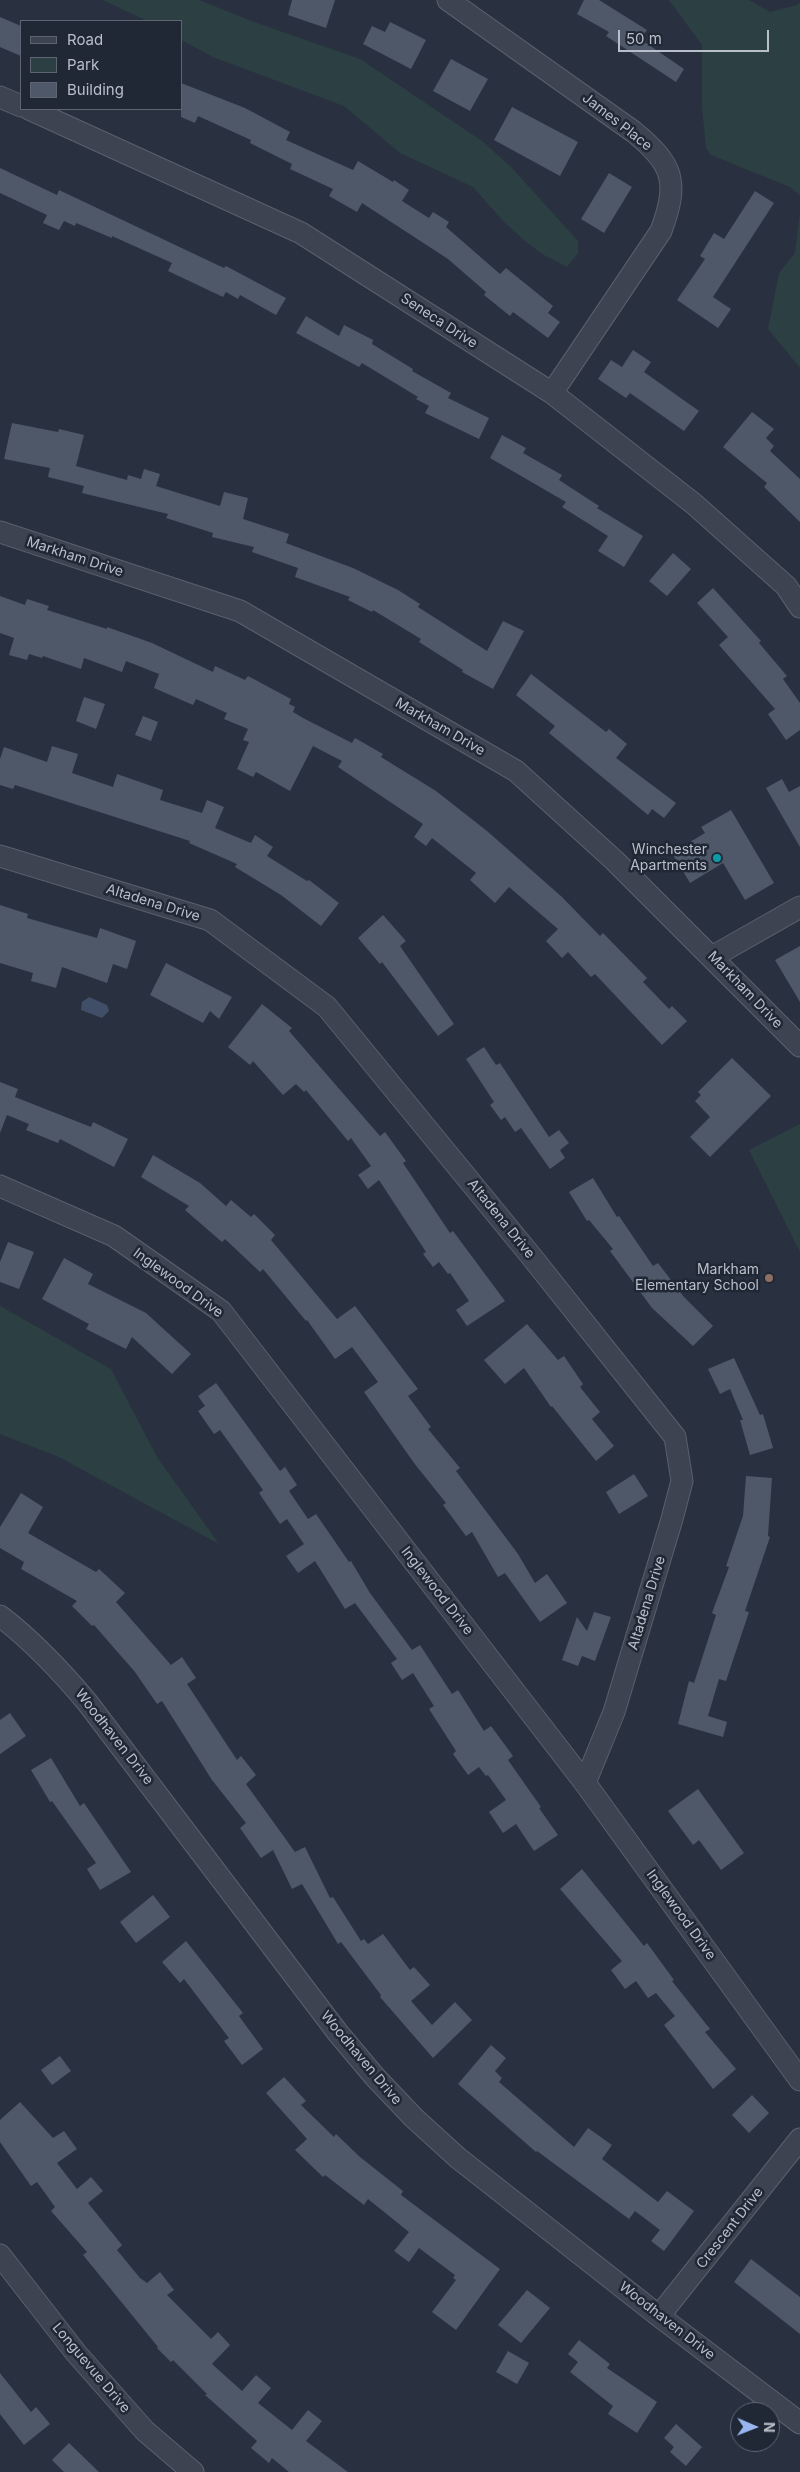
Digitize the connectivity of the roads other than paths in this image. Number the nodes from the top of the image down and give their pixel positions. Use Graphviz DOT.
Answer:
graph roads {
  1 [pos="448,0"];
  2 [pos="0,97"];
  3 [pos="20,106"];
  4 [pos="31,110"];
  5 [pos="552,393"];
  6 [pos="0,532"];
  7 [pos="800,607"];
  8 [pos="0,856"];
  9 [pos="800,907"];
  10 [pos="712,956"];
  11 [pos="800,1046"];
  12 [pos="0,1186"];
  13 [pos="0,1616"];
  14 [pos="585,1783"];
  15 [pos="800,2080"];
  16 [pos="800,2139"];
  17 [pos="0,2255"];
  18 [pos="659,2316"];
  19 [pos="800,2423"];
  20 [pos="193,2472"];
  1 -- 5 [label="street, James Place"];
  2 -- 3 [label="street"];
  4 -- 5 [label="street, Seneca Drive"];
  5 -- 7 [label="street, Seneca Drive"];
  6 -- 10 [label="street, Markham Drive"];
  8 -- 14 [label="street, Altadena Drive"];
  9 -- 10 [label="street"];
  10 -- 11 [label="street, Markham Drive"];
  12 -- 14 [label="street, Inglewood Drive"];
  13 -- 18 [label="street, Woodhaven Drive"];
  14 -- 15 [label="street, Inglewood Drive"];
  16 -- 18 [label="street, Crescent Drive"];
  17 -- 20 [label="street, Longuevue Drive"];
  18 -- 19 [label="street, Woodhaven Drive"];
}
